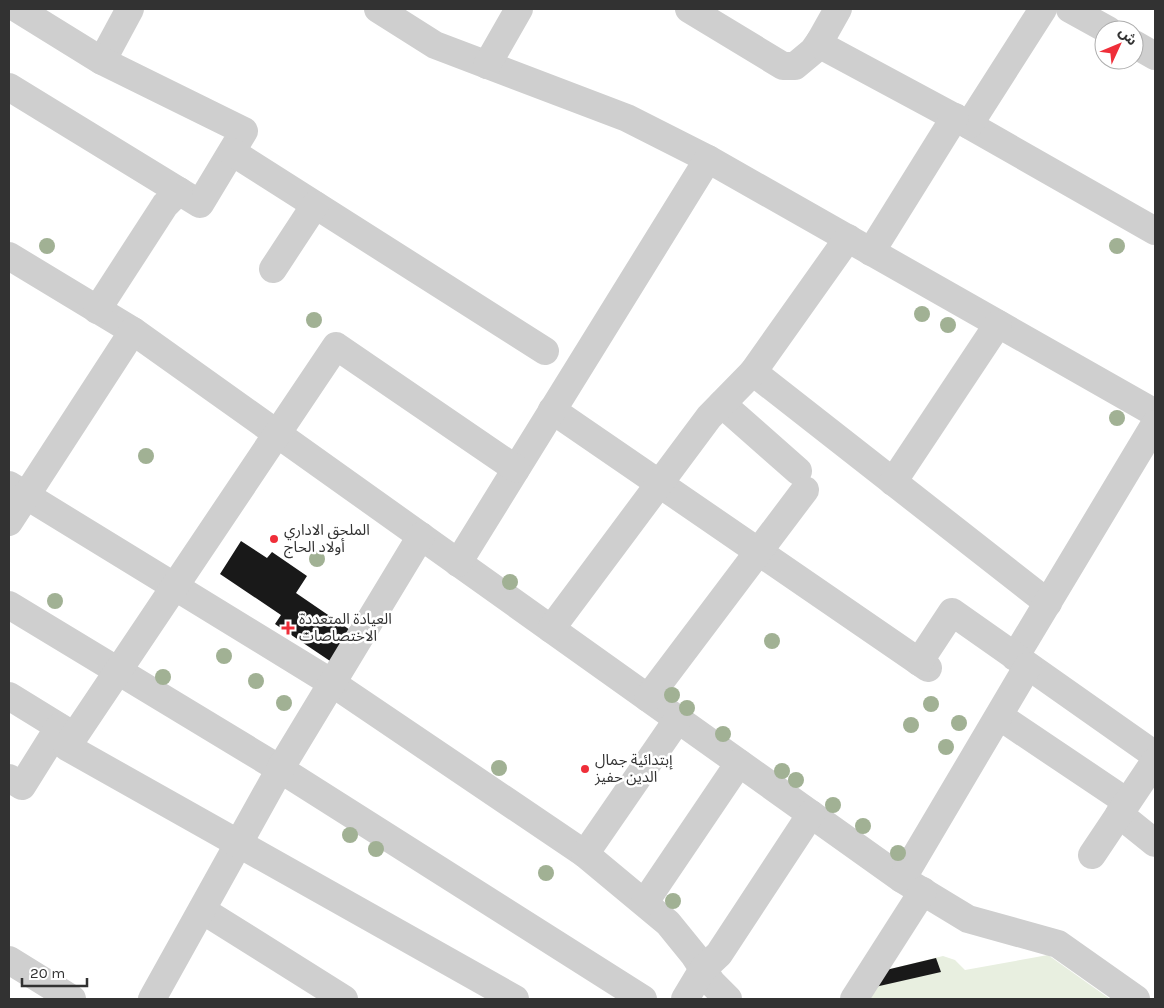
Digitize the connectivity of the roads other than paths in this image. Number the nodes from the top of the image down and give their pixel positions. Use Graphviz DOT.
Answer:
graph roads {
  1 [pos="18,9"];
  2 [pos="130,9"];
  3 [pos="378,9"];
  4 [pos="519,9"];
  5 [pos="689,9"];
  6 [pos="838,9"];
  7 [pos="1043,9"];
  8 [pos="1070,9"];
  9 [pos="1094,22"];
  10 [pos="820,41"];
  11 [pos="1144,50"];
  12 [pos="1155,56"];
  13 [pos="102,61"];
  14 [pos="487,64"];
  15 [pos="9,87"];
  16 [pos="962,121"];
  17 [pos="232,152"];
  18 [pos="708,159"];
  19 [pos="179,191"];
  20 [pos="315,205"];
  21 [pos="1155,231"];
  22 [pos="848,238"];
  23 [pos="872,252"];
  24 [pos="9,256"];
  25 [pos="273,269"];
  26 [pos="97,310"];
  27 [pos="998,324"];
  28 [pos="133,331"];
  29 [pos="545,351"];
  30 [pos="753,372"];
  31 [pos="722,404"];
  32 [pos="552,410"];
  33 [pos="1155,413"];
  34 [pos="1155,424"];
  35 [pos="277,434"];
  36 [pos="516,469"];
  37 [pos="893,482"];
  38 [pos="660,483"];
  39 [pos="17,490"];
  40 [pos="9,522"];
  41 [pos="421,536"];
  42 [pos="759,552"];
  43 [pos="458,563"];
  44 [pos="174,586"];
  45 [pos="1048,603"];
  46 [pos="9,605"];
  47 [pos="551,629"];
  48 [pos="1022,662"];
  49 [pos="118,671"];
  50 [pos="332,683"];
  51 [pos="9,696"];
  52 [pos="648,698"];
  53 [pos="999,716"];
  54 [pos="678,720"];
  55 [pos="66,731"];
  56 [pos="1155,755"];
  57 [pos="1155,761"];
  58 [pos="739,763"];
  59 [pos="280,769"];
  60 [pos="9,778"];
  61 [pos="1123,808"];
  62 [pos="811,814"];
  63 [pos="1155,843"];
  64 [pos="238,844"];
  65 [pos="585,854"];
  66 [pos="1092,855"];
  67 [pos="913,885"];
  68 [pos="645,902"];
  69 [pos="202,910"];
  70 [pos="9,960"];
  71 [pos="703,969"];
  72 [pos="478,990"];
  73 [pos="72,999"];
  74 [pos="152,999"];
  75 [pos="344,999"];
  76 [pos="515,999"];
  77 [pos="643,999"];
  78 [pos="685,999"];
  79 [pos="728,999"];
  80 [pos="854,999"];
  81 [pos="1136,999"];
  1 -- 13 [label="street"];
  2 -- 13 [label="street"];
  3 -- 14 [label="street"];
  4 -- 14 [label="street"];
  5 -- 10 [label="street"];
  6 -- 10 [label="street"];
  7 -- 16 [label="street"];
  8 -- 9 [label="street"];
  10 -- 16 [label="street"];
  11 -- 12 [label="street"];
  13 -- 17 [label="street"];
  14 -- 18 [label="street"];
  15 -- 19 [label="street"];
  16 -- 21 [label="street"];
  16 -- 23 [label="street"];
  17 -- 19 [label="street"];
  17 -- 20 [label="street"];
  18 -- 22 [label="street"];
  18 -- 32 [label="street"];
  19 -- 26 [label="street"];
  20 -- 25 [label="street"];
  20 -- 29 [label="street"];
  22 -- 23 [label="street"];
  22 -- 30 [label="street"];
  23 -- 27 [label="street"];
  24 -- 26 [label="street"];
  26 -- 28 [label="street"];
  27 -- 33 [label="street"];
  27 -- 37 [label="street"];
  28 -- 35 [label="street"];
  28 -- 39 [label="street"];
  30 -- 31 [label="street"];
  30 -- 37 [label="street"];
  31 -- 38 [label="street"];
  31 -- 42 [label="street"];
  32 -- 36 [label="street"];
  32 -- 38 [label="street"];
  34 -- 45 [label="street"];
  35 -- 36 [label="street"];
  35 -- 41 [label="street"];
  35 -- 44 [label="street"];
  36 -- 43 [label="street"];
  37 -- 45 [label="street"];
  38 -- 42 [label="street"];
  38 -- 47 [label="street"];
  39 -- 40 [label="street"];
  39 -- 44 [label="street"];
  41 -- 43 [label="street"];
  41 -- 50 [label="street"];
  42 -- 48 [label="street"];
  42 -- 52 [label="street"];
  43 -- 47 [label="street"];
  44 -- 49 [label="street"];
  44 -- 50 [label="street"];
  45 -- 48 [label="street"];
  46 -- 49 [label="street"];
  47 -- 52 [label="street"];
  48 -- 53 [label="street"];
  48 -- 56 [label="street"];
  49 -- 55 [label="street"];
  49 -- 59 [label="street"];
  50 -- 59 [label="street"];
  50 -- 65 [label="street"];
  51 -- 55 [label="street"];
  52 -- 54 [label="street"];
  53 -- 61 [label="street"];
  53 -- 67 [label="street"];
  54 -- 58 [label="street"];
  54 -- 65 [label="street"];
  55 -- 60 [label="street"];
  55 -- 64 [label="street"];
  57 -- 61 [label="street"];
  58 -- 62 [label="street"];
  58 -- 68 [label="street"];
  59 -- 64 [label="street"];
  59 -- 77 [label="street"];
  61 -- 63 [label="street"];
  61 -- 66 [label="street"];
  62 -- 67 [label="street"];
  62 -- 71 [label="street"];
  64 -- 69 [label="street"];
  64 -- 72 [label="street"];
  65 -- 68 [label="street"];
  67 -- 80 [label="street"];
  67 -- 81 [label="street"];
  68 -- 71 [label="street"];
  69 -- 74 [label="street"];
  69 -- 75 [label="street"];
  70 -- 73 [label="street"];
  71 -- 78 [label="street"];
  71 -- 79 [label="street"];
  72 -- 76 [label="street"];
}
